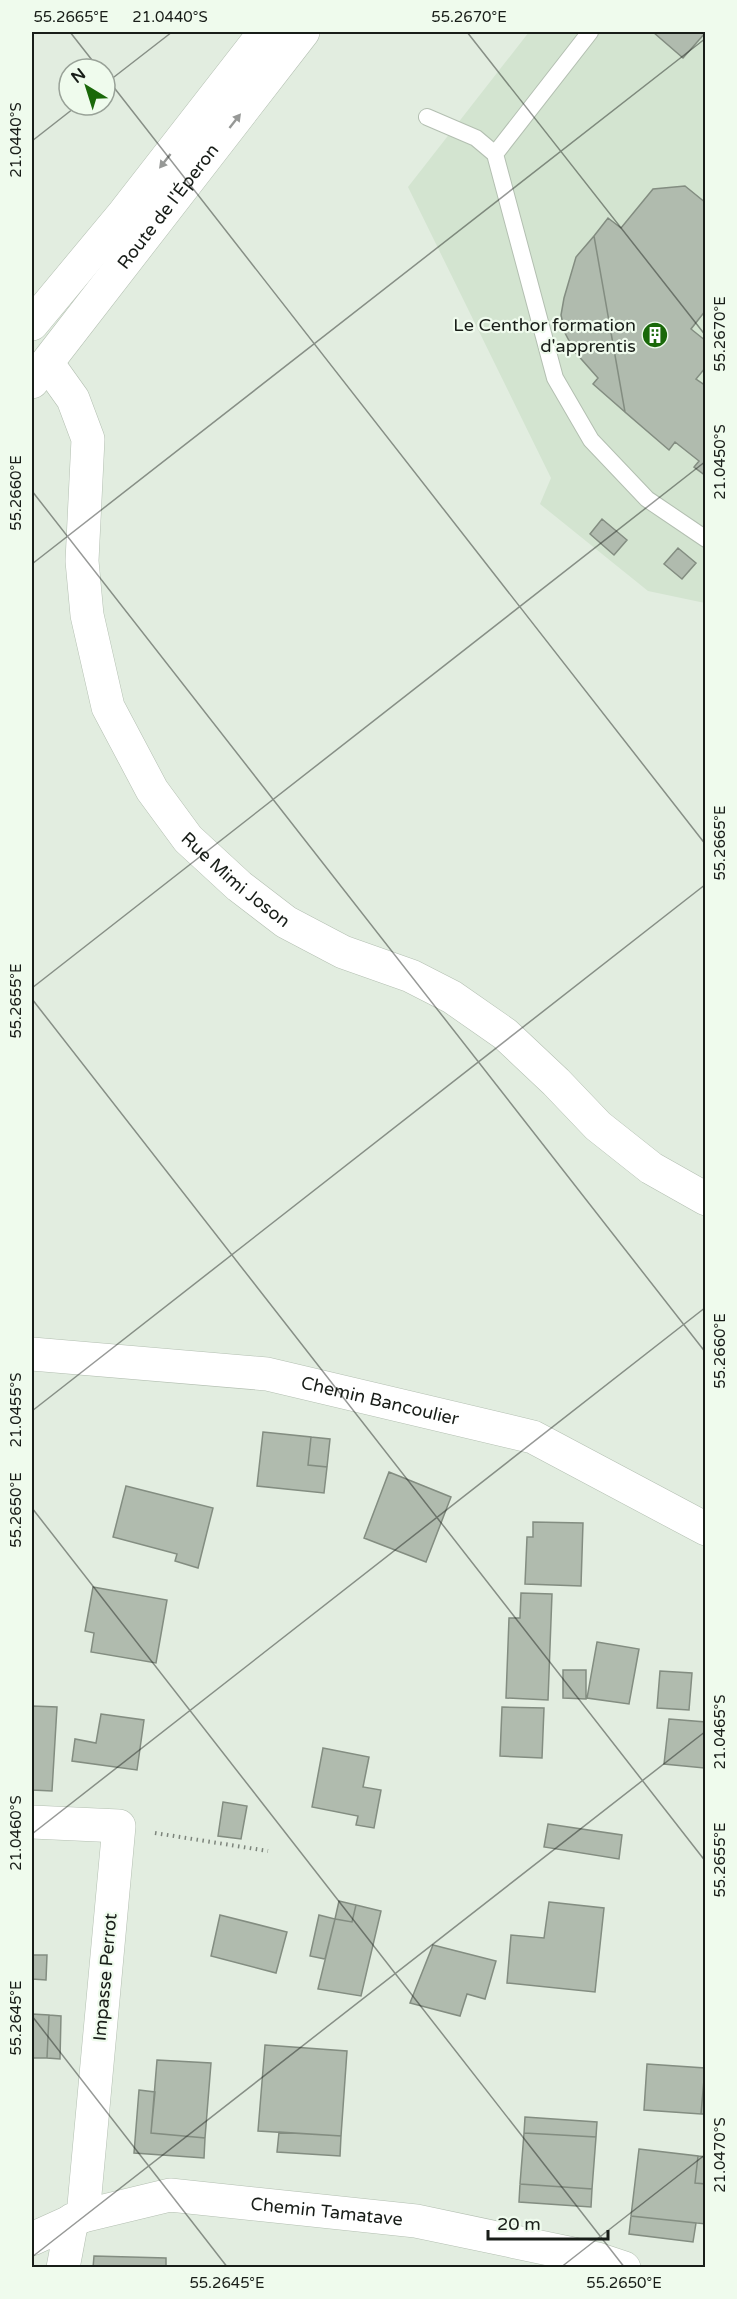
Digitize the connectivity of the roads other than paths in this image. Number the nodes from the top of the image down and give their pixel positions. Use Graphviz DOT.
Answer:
graph roads {
  1 [pos="265,32"];
  2 [pos="303,32"];
  3 [pos="590,32"];
  4 [pos="427,117"];
  5 [pos="495,154"];
  6 [pos="125,212"];
  7 [pos="65,286"];
  8 [pos="32,296"];
  9 [pos="32,324"];
  10 [pos="40,373"];
  11 [pos="705,539"];
  12 [pos="705,1199"];
  13 [pos="32,1353"];
  14 [pos="705,1529"];
  15 [pos="32,1822"];
  16 [pos="77,2218"];
  17 [pos="32,2239"];
  18 [pos="63,2268"];
  19 [pos="624,2268"];
  1 -- 6 [label="street, Route de l'Éperon, one-way"];
  10 -- 2 [label="street, Route de l'Éperon, one-way"];
  3 -- 5 [label="lane"];
  4 -- 5 [label="lane"];
  5 -- 11 [label="lane"];
  6 -- 7 [label="street, Route de l'Éperon"];
  6 -- 10 [label="street"];
  7 -- 8 [label="street"];
  7 -- 9 [label="street, Route de l'Éperon"];
  10 -- 12 [label="street, Rue Mimi Joson"];
  13 -- 14 [label="street, Chemin Bancoulier"];
  15 -- 16 [label="street, Impasse Perrot"];
  16 -- 17 [label="street, Chemin Tamatave"];
  16 -- 18 [label="street, Impasse Perrot"];
  16 -- 19 [label="street, Chemin Tamatave"];
}
